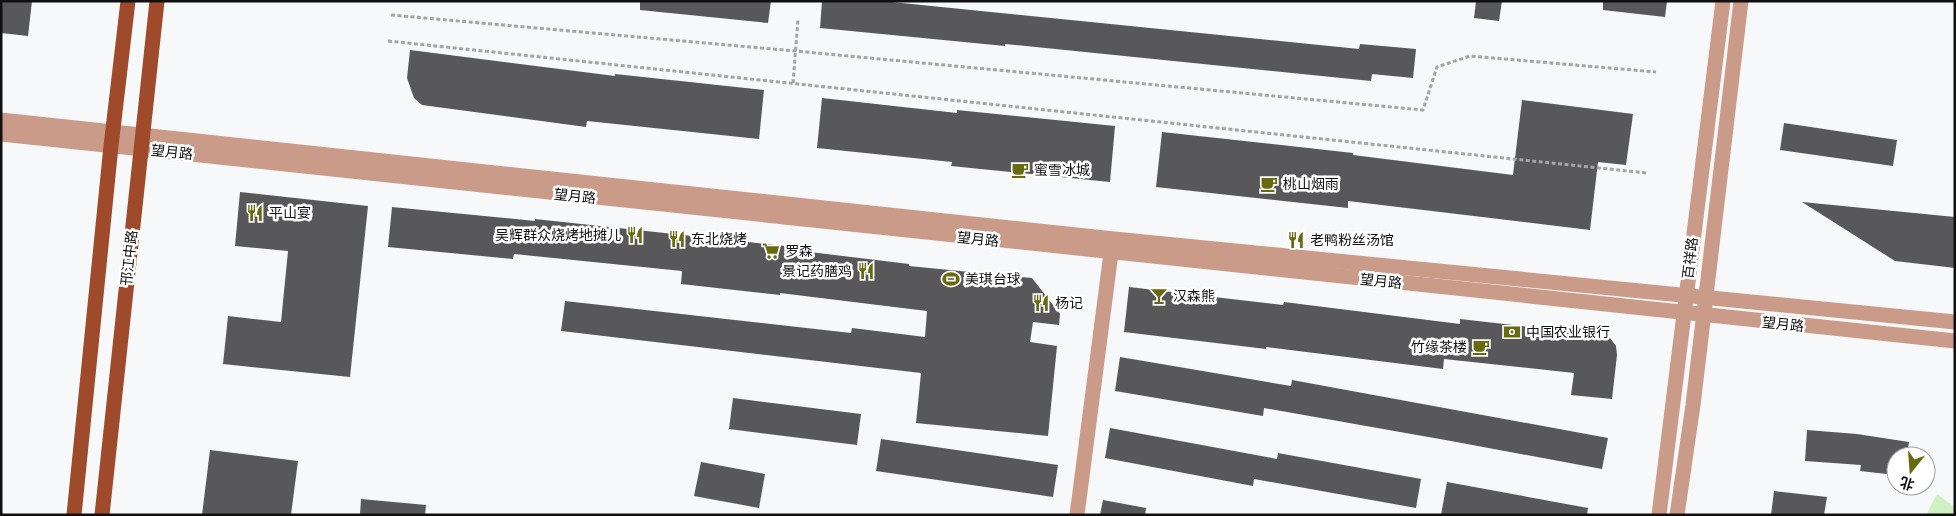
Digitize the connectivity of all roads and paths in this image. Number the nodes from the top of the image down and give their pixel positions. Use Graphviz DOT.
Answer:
graph roads {
  1 [pos="128,1"];
  2 [pos="157,1"];
  3 [pos="1723,1"];
  4 [pos="1741,1"];
  5 [pos="391,15"];
  6 [pos="798,19"];
  7 [pos="388,41"];
  8 [pos="795,50"];
  9 [pos="1656,72"];
  10 [pos="793,84"];
  11 [pos="1,120"];
  12 [pos="1,134"];
  13 [pos="112,139"];
  14 [pos="141,142"];
  15 [pos="1647,173"];
  16 [pos="1111,253"];
  17 [pos="1686,295"];
  18 [pos="1706,297"];
  19 [pos="1683,313"];
  20 [pos="1704,316"];
  21 [pos="1955,322"];
  22 [pos="1955,341"];
  23 [pos="74,515"];
  24 [pos="102,515"];
  25 [pos="1077,515"];
  26 [pos="1658,515"];
  27 [pos="1678,515"];
  1 -- 13 [label="main road, 邗江中路"];
  2 -- 14 [label="main road, 邗江中路"];
  3 -- 17 [label="street, 百祥路"];
  4 -- 18 [label="street, 百祥路"];
  5 -- 8 [label="path"];
  6 -- 8 [label="path"];
  7 -- 10 [label="path"];
  8 -- 9 [label="path"];
  8 -- 10 [label="path"];
  10 -- 15 [label="path"];
  11 -- 13 [label="street, 望月路"];
  12 -- 13 [label="street, 望月路"];
  13 -- 14 [label="street, 望月路"];
  13 -- 23 [label="main road, 邗江中路"];
  14 -- 16 [label="street, 望月路"];
  14 -- 17 [label="street, 望月路"];
  14 -- 24 [label="main road, 邗江中路"];
  16 -- 19 [label="street, 望月路"];
  16 -- 25 [label="street"];
  17 -- 18 [label="street, 望月路"];
  17 -- 19 [label="street, 百祥路"];
  18 -- 20 [label="street, 百祥路"];
  18 -- 21 [label="street, 望月路"];
  19 -- 20 [label="street, 望月路"];
  19 -- 26 [label="street, 百祥路"];
  20 -- 22 [label="street, 望月路"];
  20 -- 27 [label="street, 百祥路"];
}
